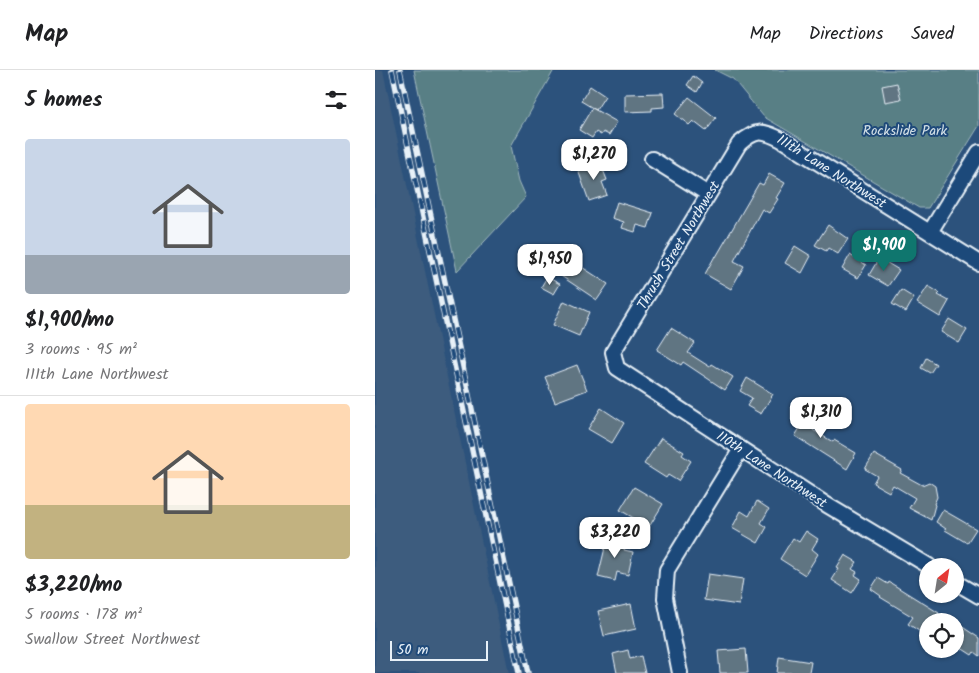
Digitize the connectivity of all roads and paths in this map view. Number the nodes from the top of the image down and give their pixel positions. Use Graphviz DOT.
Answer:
graph roads {
  1 [pos="759,132"];
  2 [pos="979,152"];
  3 [pos="652,159"];
  4 [pos="708,194"];
  5 [pos="930,232"];
  6 [pos="979,263"];
  7 [pos="617,368"];
  8 [pos="741,449"];
  9 [pos="919,560"];
  10 [pos="964,587"];
  11 [pos="979,596"];
  12 [pos="680,673"];
  1 -- 4 [label="street, Thrush Street Northwest"];
  1 -- 5 [label="street, 111th Lane Northwest"];
  2 -- 5 [label="street"];
  3 -- 4 [label="street"];
  4 -- 7 [label="street, Thrush Street Northwest"];
  5 -- 6 [label="street, 111th Lane Northwest"];
  7 -- 8 [label="street, 110th Lane Northwest"];
  8 -- 9 [label="street, 110th Lane Northwest"];
  8 -- 12 [label="street"];
  10 -- 11 [label="street"];
}
